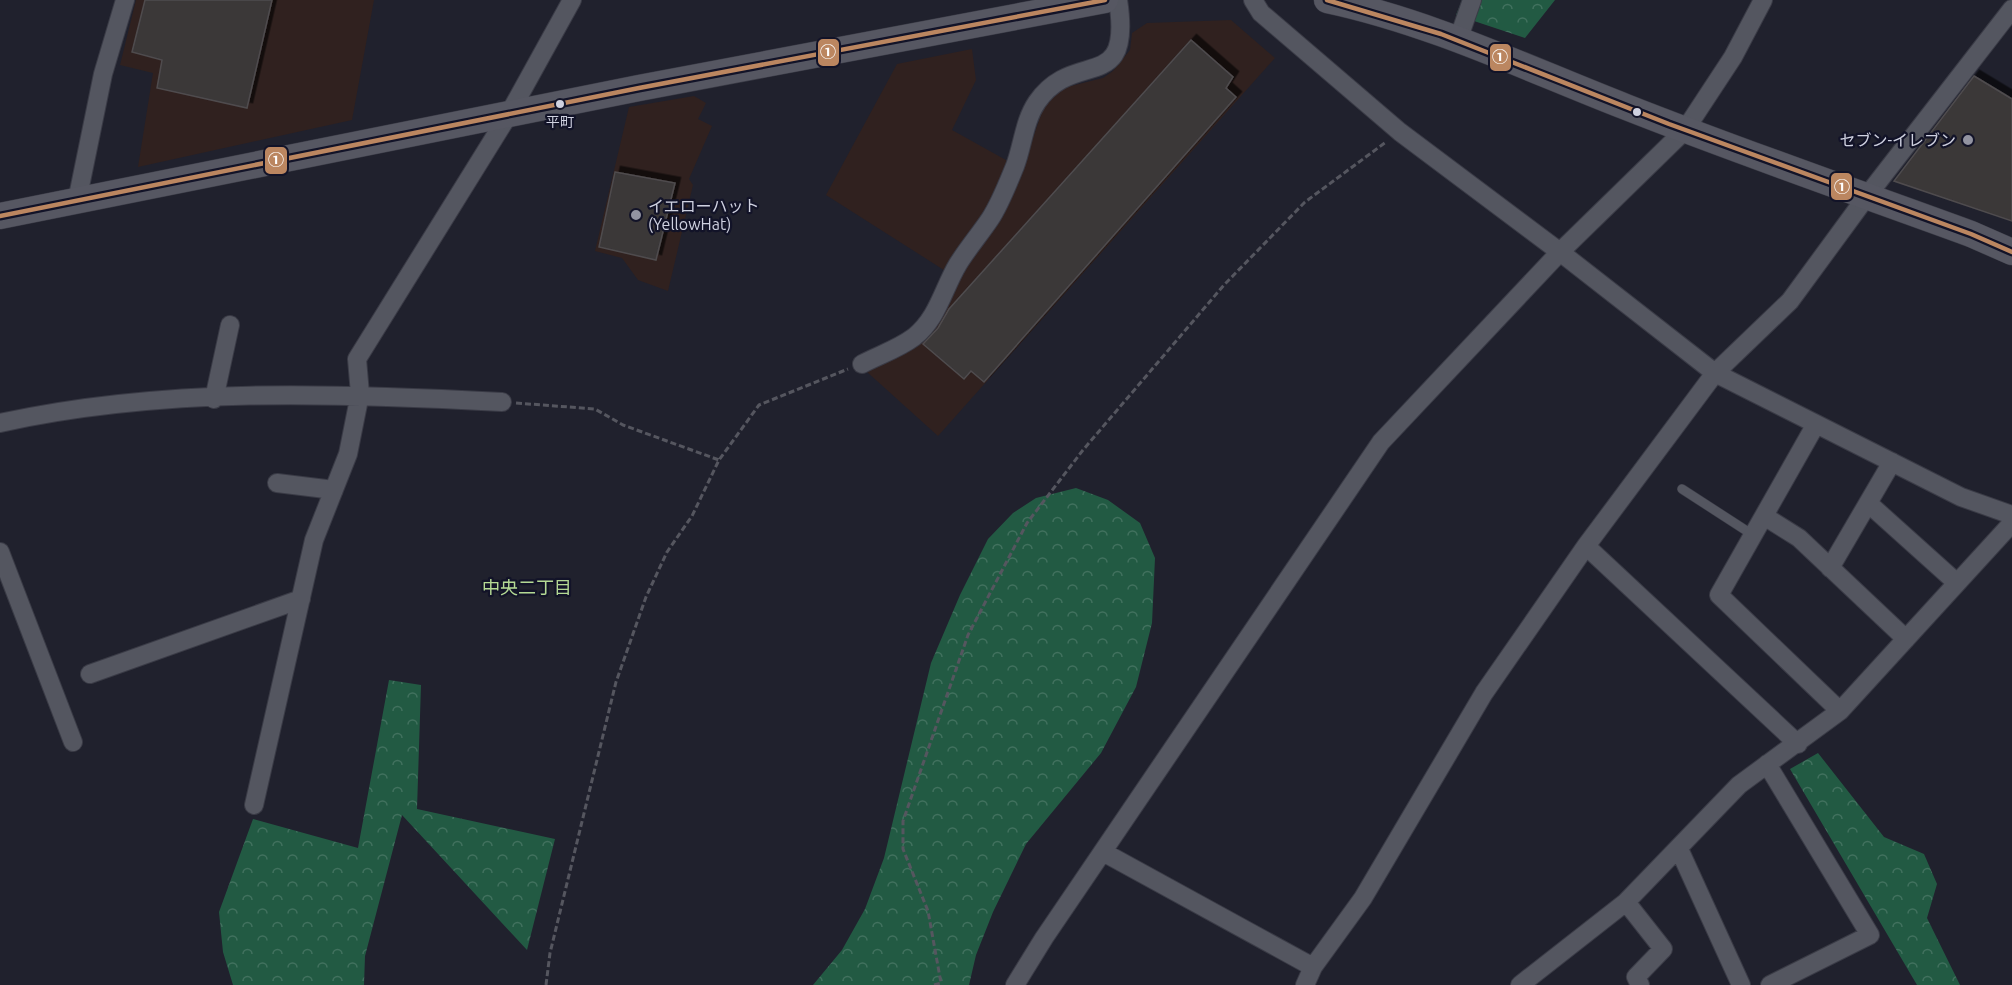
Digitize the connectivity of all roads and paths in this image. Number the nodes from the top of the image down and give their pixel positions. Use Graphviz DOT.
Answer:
graph roads {
  1 [pos="124,0"];
  2 [pos="572,0"];
  3 [pos="1105,0"];
  4 [pos="1118,0"];
  5 [pos="1253,0"];
  6 [pos="1327,0"];
  7 [pos="1472,0"];
  8 [pos="1763,0"];
  9 [pos="1384,6"];
  10 [pos="2012,9"];
  11 [pos="1458,40"];
  12 [pos="509,114"];
  13 [pos="1684,130"];
  14 [pos="1400,132"];
  15 [pos="1867,196"];
  16 [pos="76,201"];
  17 [pos="0,216"];
  18 [pos="1560,252"];
  19 [pos="2012,252"];
  20 [pos="230,325"];
  21 [pos="862,364"];
  22 [pos="1715,373"];
  23 [pos="360,394"];
  24 [pos="214,399"];
  25 [pos="502,402"];
  26 [pos="0,423"];
  27 [pos="1816,424"];
  28 [pos="719,460"];
  29 [pos="1892,462"];
  30 [pos="277,483"];
  31 [pos="1682,489"];
  32 [pos="334,490"];
  33 [pos="1868,503"];
  34 [pos="2012,515"];
  35 [pos="1764,516"];
  36 [pos="2012,523"];
  37 [pos="1753,535"];
  38 [pos="1586,546"];
  39 [pos="0,552"];
  40 [pos="1830,568"];
  41 [pos="1957,583"];
  42 [pos="301,599"];
  43 [pos="1906,639"];
  44 [pos="90,674"];
  45 [pos="1840,711"];
  46 [pos="73,741"];
  47 [pos="1798,744"];
  48 [pos="1767,764"];
  49 [pos="254,805"];
  50 [pos="1679,849"];
  51 [pos="1103,852"];
  52 [pos="1626,902"];
  53 [pos="1313,967"];
  54 [pos="546,985"];
  55 [pos="934,985"];
  56 [pos="1015,985"];
  57 [pos="1305,985"];
  58 [pos="1520,985"];
  59 [pos="1640,985"];
  60 [pos="1741,985"];
  61 [pos="1770,985"];
  1 -- 16 [label="street"];
  2 -- 12 [label="street"];
  3 -- 12 [label="main road"];
  4 -- 21 [label="street"];
  5 -- 14 [label="street"];
  6 -- 9 [label="main road"];
  7 -- 11 [label="street"];
  8 -- 13 [label="street"];
  9 -- 11 [label="main road"];
  10 -- 15 [label="street"];
  11 -- 13 [label="main road"];
  12 -- 16 [label="main road"];
  12 -- 23 [label="street"];
  13 -- 15 [label="main road"];
  13 -- 18 [label="street"];
  14 -- 18 [label="street"];
  14 -- 55 [label="path"];
  15 -- 19 [label="main road"];
  15 -- 22 [label="street"];
  16 -- 17 [label="main road"];
  18 -- 22 [label="street"];
  18 -- 51 [label="street"];
  20 -- 24 [label="street"];
  21 -- 28 [label="path"];
  22 -- 27 [label="street"];
  22 -- 38 [label="street"];
  23 -- 24 [label="street"];
  23 -- 25 [label="street"];
  23 -- 32 [label="street"];
  24 -- 26 [label="street"];
  25 -- 28 [label="path"];
  27 -- 29 [label="street"];
  27 -- 35 [label="street"];
  28 -- 54 [label="path"];
  29 -- 33 [label="street"];
  29 -- 34 [label="street"];
  30 -- 32 [label="street"];
  31 -- 37 [label="lane"];
  32 -- 42 [label="street"];
  33 -- 40 [label="street"];
  33 -- 41 [label="street"];
  35 -- 37 [label="street"];
  35 -- 40 [label="street"];
  36 -- 41 [label="street"];
  37 -- 45 [label="street"];
  38 -- 47 [label="street"];
  38 -- 53 [label="street"];
  39 -- 46 [label="street"];
  40 -- 43 [label="street"];
  41 -- 43 [label="street"];
  42 -- 44 [label="street"];
  42 -- 49 [label="street"];
  43 -- 45 [label="street"];
  45 -- 47 [label="street"];
  47 -- 48 [label="street"];
  48 -- 50 [label="street"];
  48 -- 61 [label="street"];
  50 -- 52 [label="street"];
  50 -- 60 [label="street"];
  51 -- 53 [label="street"];
  51 -- 56 [label="street"];
  52 -- 58 [label="street"];
  52 -- 59 [label="street"];
  53 -- 57 [label="street"];
}
